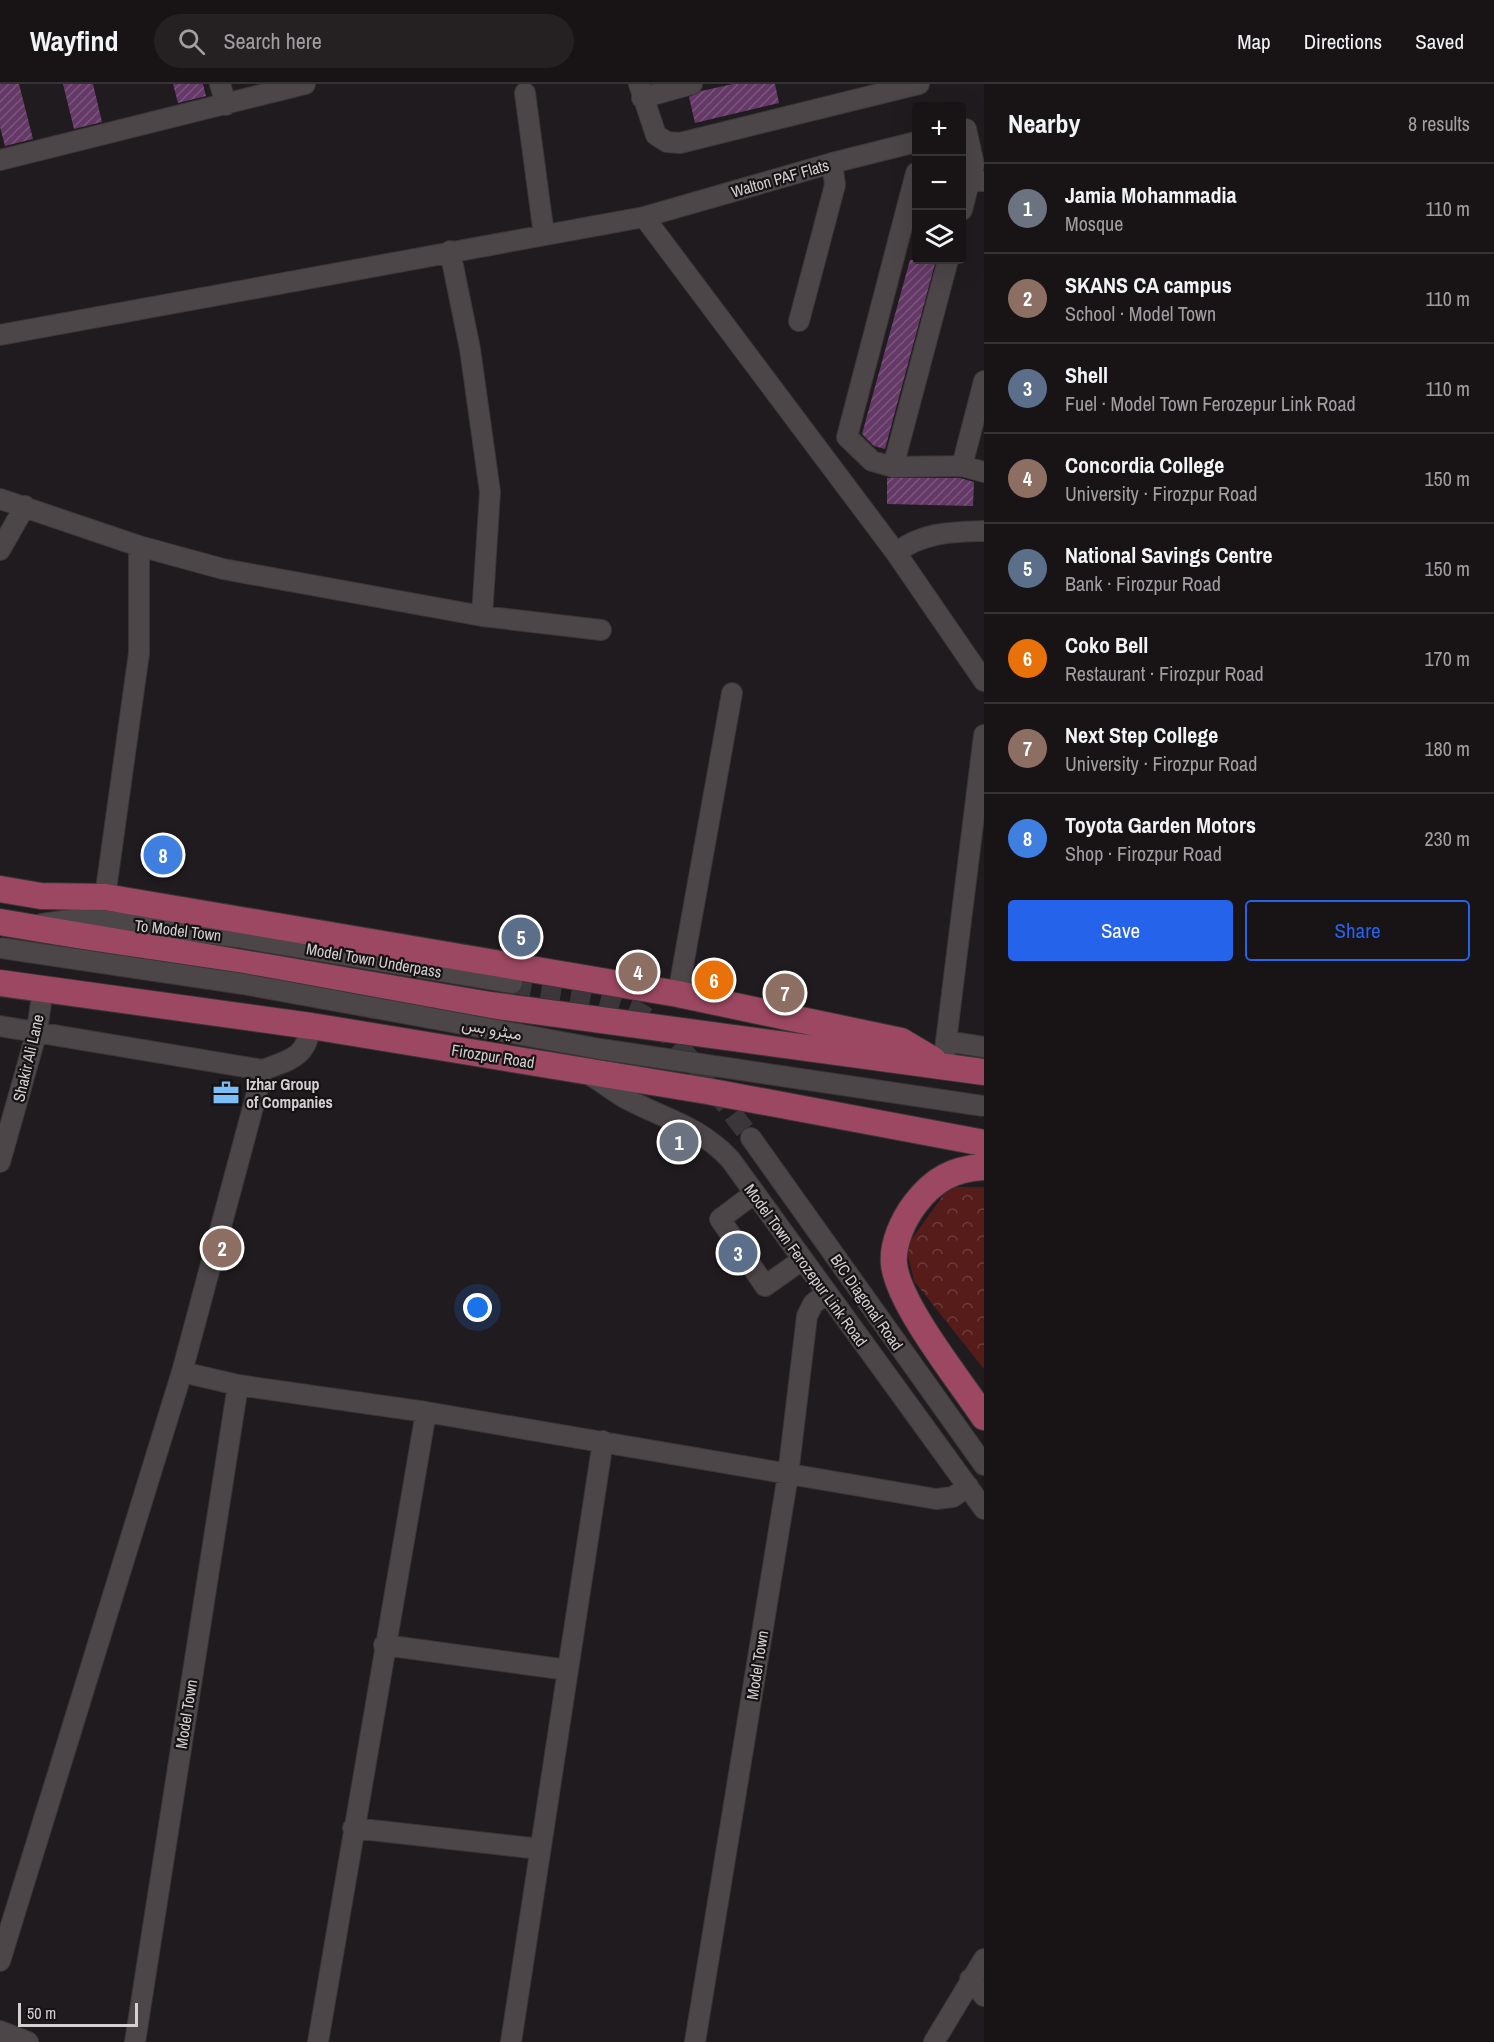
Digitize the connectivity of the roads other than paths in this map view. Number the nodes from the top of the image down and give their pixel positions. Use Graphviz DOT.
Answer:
graph roads {
  1 [pos="220,84"];
  2 [pos="305,84"];
  3 [pos="692,84"];
  4 [pos="919,84"];
  5 [pos="282,87"];
  6 [pos="640,91"];
  7 [pos="525,93"];
  8 [pos="226,105"];
  9 [pos="970,129"];
  10 [pos="912,143"];
  11 [pos="0,160"];
  12 [pos="832,163"];
  13 [pos="972,179"];
  14 [pos="912,188"];
  15 [pos="966,198"];
  16 [pos="644,217"];
  17 [pos="544,235"];
  18 [pos="450,251"];
  19 [pos="947,264"];
  20 [pos="799,321"];
  21 [pos="0,335"];
  22 [pos="984,381"];
  23 [pos="962,466"];
  24 [pos="893,467"];
  25 [pos="984,471"];
  26 [pos="0,499"];
  27 [pos="25,506"];
  28 [pos="984,531"];
  29 [pos="140,546"];
  30 [pos="0,550"];
  31 [pos="896,553"];
  32 [pos="482,616"];
  33 [pos="602,630"];
  34 [pos="984,681"];
  35 [pos="732,693"];
  36 [pos="984,735"];
  37 [pos="0,889"];
  38 [pos="41,896"];
  39 [pos="105,897"];
  40 [pos="0,922"];
  41 [pos="27,926"];
  42 [pos="237,937"];
  43 [pos="0,948"];
  44 [pos="0,983"];
  45 [pos="512,983"];
  46 [pos="43,988"];
  47 [pos="678,994"];
  48 [pos="0,1026"];
  49 [pos="311,1026"];
  50 [pos="38,1031"];
  51 [pos="946,1041"];
  52 [pos="984,1047"];
  53 [pos="943,1066"];
  54 [pos="263,1070"];
  55 [pos="584,1071"];
  56 [pos="984,1072"];
  57 [pos="984,1106"];
  58 [pos="751,1138"];
  59 [pos="984,1143"];
  60 [pos="0,1162"];
  61 [pos="984,1167"];
  62 [pos="755,1193"];
  63 [pos="802,1260"];
  64 [pos="826,1293"];
  65 [pos="182,1372"];
  66 [pos="238,1385"];
  67 [pos="426,1412"];
  68 [pos="984,1418"];
  69 [pos="603,1441"];
  70 [pos="984,1465"];
  71 [pos="788,1475"];
  72 [pos="968,1486"];
  73 [pos="984,1509"];
  74 [pos="384,1645"];
  75 [pos="568,1670"];
  76 [pos="353,1828"];
  77 [pos="540,1849"];
  78 [pos="984,1959"];
  79 [pos="0,1961"];
  80 [pos="970,1979"];
  81 [pos="984,1996"];
  82 [pos="0,2031"];
  83 [pos="28,2042"];
  84 [pos="135,2042"];
  85 [pos="318,2042"];
  86 [pos="511,2042"];
  87 [pos="695,2042"];
  88 [pos="934,2042"];
  1 -- 8 [label="street"];
  2 -- 5 [label="street"];
  3 -- 6 [label="street"];
  4 -- 6 [label="street"];
  5 -- 8 [label="street"];
  7 -- 17 [label="street"];
  8 -- 11 [label="street"];
  9 -- 13 [label="street"];
  10 -- 12 [label="street, Walton PAF Flats"];
  12 -- 16 [label="street, Walton PAF Flats"];
  12 -- 20 [label="street"];
  13 -- 15 [label="street"];
  14 -- 24 [label="street"];
  16 -- 17 [label="street, Walton PAF Flats"];
  16 -- 31 [label="street"];
  17 -- 18 [label="street, Walton PAF Flats"];
  18 -- 21 [label="street, Walton PAF Flats"];
  18 -- 32 [label="street"];
  19 -- 24 [label="street"];
  22 -- 23 [label="street"];
  23 -- 24 [label="street"];
  23 -- 25 [label="street"];
  26 -- 27 [label="street"];
  27 -- 29 [label="street"];
  27 -- 30 [label="street"];
  28 -- 31 [label="street"];
  29 -- 32 [label="street"];
  29 -- 39 [label="street"];
  31 -- 34 [label="street"];
  32 -- 33 [label="street"];
  35 -- 47 [label="street"];
  36 -- 51 [label="street"];
  37 -- 38 [label="main road"];
  38 -- 39 [label="main road"];
  38 -- 42 [label="street, To Model Town"];
  39 -- 47 [label="main road"];
  40 -- 41 [label="main road"];
  41 -- 42 [label="street, To Model Town"];
  41 -- 53 [label="main road"];
  42 -- 45 [label="street, Model Town Underpass"];
  43 -- 57 [label="street, میٹرو بس, bridge"];
  44 -- 46 [label="main road, Firozpur Road"];
  46 -- 49 [label="main road, Firozpur Road"];
  46 -- 50 [label="street, Shakir Ali Lane"];
  47 -- 53 [label="main road"];
  48 -- 50 [label="street"];
  49 -- 54 [label="street"];
  49 -- 55 [label="main road, Firozpur Road"];
  50 -- 54 [label="street"];
  50 -- 60 [label="street, Shakir Ali Lane"];
  51 -- 52 [label="street"];
  51 -- 53 [label="street"];
  53 -- 56 [label="main road"];
  54 -- 65 [label="street"];
  55 -- 59 [label="main road, Firozpur Road"];
  55 -- 62 [label="street, Model Town Ferozepur Link Road"];
  58 -- 70 [label="street, B/C Diagonal Road"];
  61 -- 68 [label="main road"];
  62 -- 63 [label="street, Model Town Ferozepur Link Road"];
  62 -- 63 [label="street"];
  63 -- 64 [label="street, Model Town Ferozepur Link Road"];
  64 -- 71 [label="street, Model Town"];
  64 -- 72 [label="street, Model Town Ferozepur Link Road"];
  65 -- 66 [label="street"];
  65 -- 79 [label="street"];
  66 -- 67 [label="street"];
  66 -- 84 [label="street, Model Town"];
  67 -- 69 [label="street"];
  67 -- 74 [label="street"];
  69 -- 71 [label="street"];
  69 -- 75 [label="street"];
  71 -- 72 [label="street"];
  71 -- 87 [label="street, Model Town"];
  72 -- 73 [label="street, Model Town Ferozepur Link Road"];
  74 -- 75 [label="street"];
  74 -- 76 [label="street"];
  75 -- 77 [label="street"];
  76 -- 77 [label="street"];
  76 -- 85 [label="street"];
  77 -- 86 [label="street"];
  78 -- 80 [label="street"];
  80 -- 81 [label="street"];
  80 -- 88 [label="street"];
  82 -- 83 [label="street"];
}
